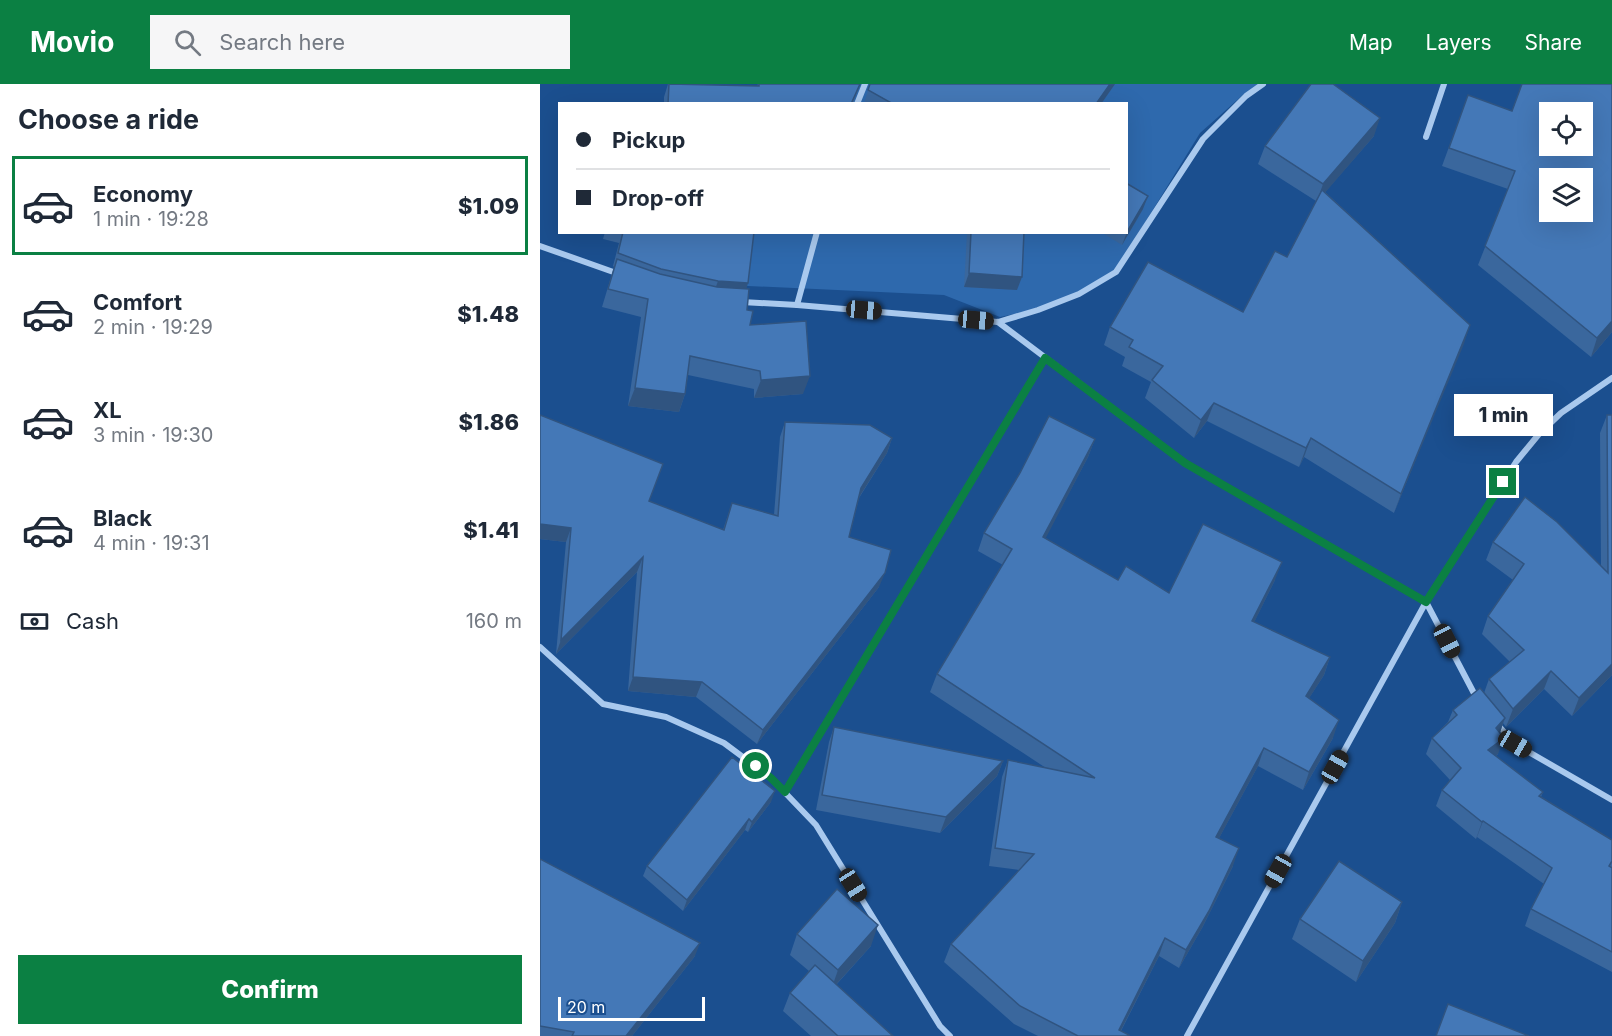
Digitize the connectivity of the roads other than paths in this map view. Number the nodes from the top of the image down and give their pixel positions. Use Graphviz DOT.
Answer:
graph roads {
  1 [pos="865,84"];
  2 [pos="1263,84"];
  3 [pos="1444,84"];
  4 [pos="858,102"];
  5 [pos="1426,137"];
  6 [pos="816,234"];
  7 [pos="540,246"];
  8 [pos="624,276"];
  9 [pos="733,302"];
  10 [pos="797,304"];
  11 [pos="998,322"];
  12 [pos="1045,358"];
  13 [pos="1612,378"];
  14 [pos="1426,602"];
  15 [pos="540,647"];
  16 [pos="1484,708"];
  17 [pos="1490,716"];
  18 [pos="785,792"];
  19 [pos="1612,800"];
  20 [pos="950,1036"];
  21 [pos="1187,1036"];
  1 -- 4 [label="street"];
  2 -- 11 [label="street"];
  3 -- 5 [label="street"];
  6 -- 10 [label="street"];
  7 -- 8 [label="street"];
  9 -- 10 [label="street"];
  10 -- 11 [label="street"];
  11 -- 12 [label="street"];
  12 -- 14 [label="street"];
  12 -- 18 [label="street"];
  13 -- 14 [label="street"];
  14 -- 16 [label="street"];
  14 -- 21 [label="street"];
  15 -- 18 [label="street"];
  17 -- 19 [label="street"];
  18 -- 20 [label="street"];
}
